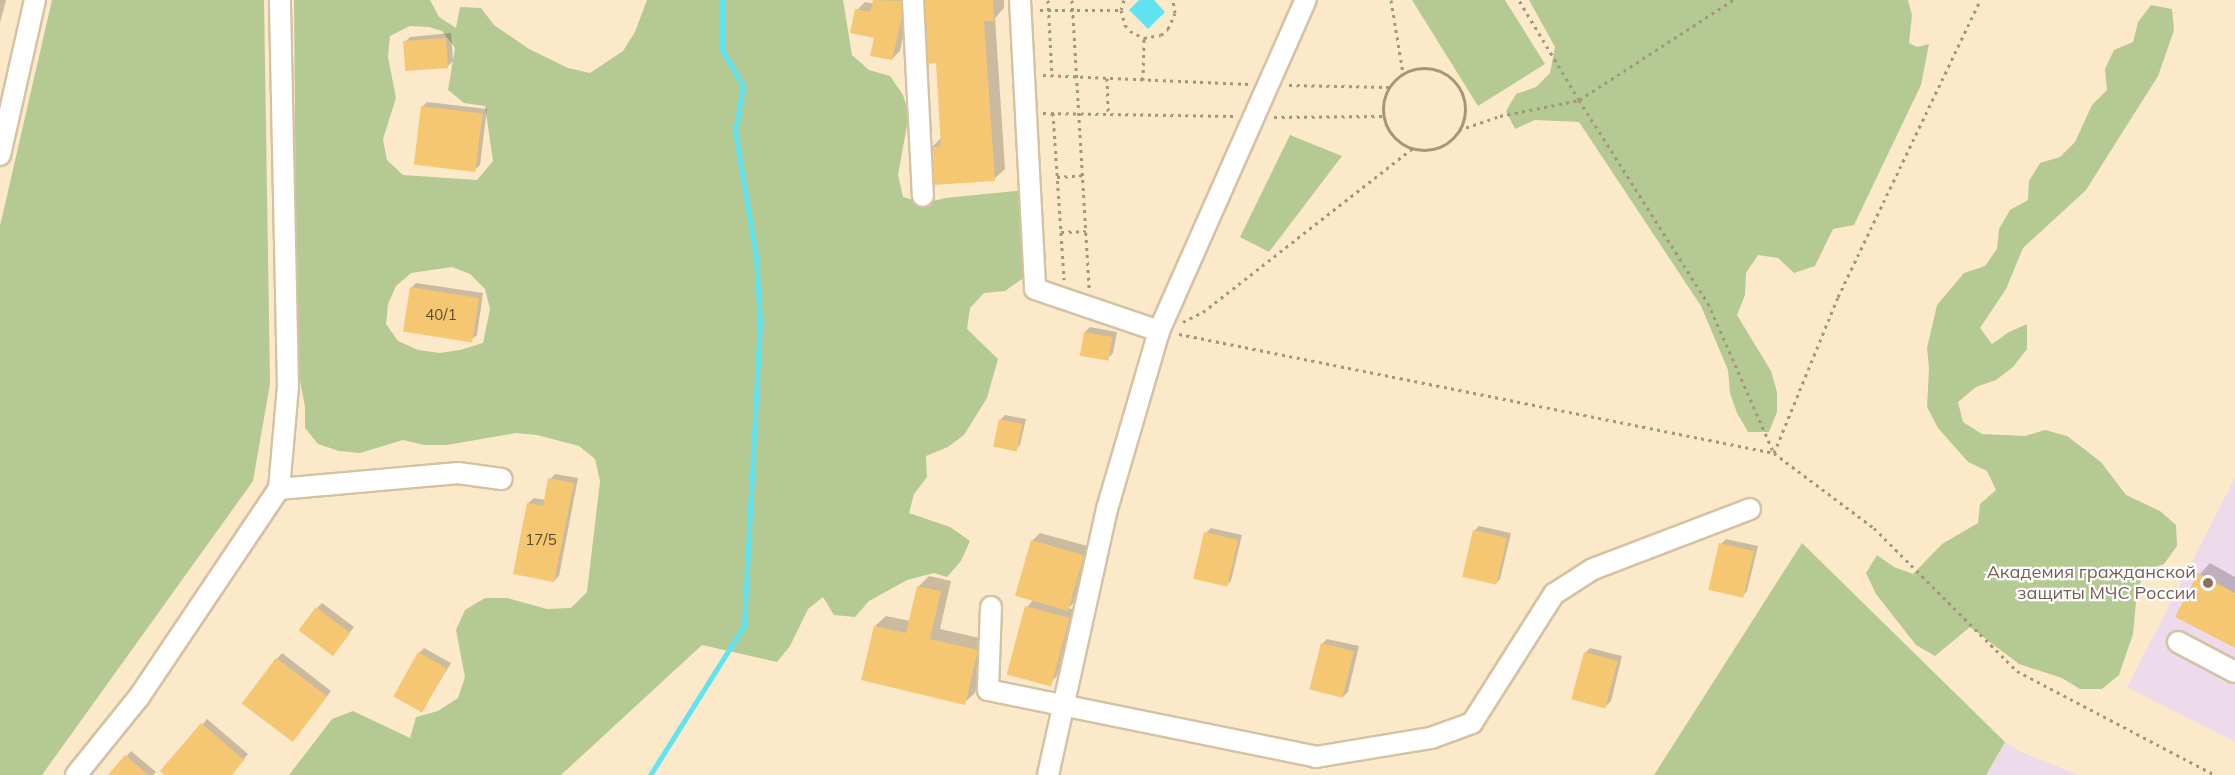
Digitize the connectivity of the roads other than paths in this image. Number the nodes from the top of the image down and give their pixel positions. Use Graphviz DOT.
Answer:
graph roads {
  1 [pos="35,0"];
  2 [pos="280,0"];
  3 [pos="913,0"];
  4 [pos="1306,0"];
  5 [pos="1020,5"];
  6 [pos="0,155"];
  7 [pos="923,196"];
  8 [pos="1159,331"];
  9 [pos="502,479"];
  10 [pos="279,489"];
  11 [pos="1750,509"];
  12 [pos="991,608"];
  13 [pos="2178,642"];
  14 [pos="2235,672"];
  15 [pos="1063,705"];
  16 [pos="76,775"];
  17 [pos="1048,775"];
  1 -- 6 [label="lane"];
  2 -- 10 [label="lane"];
  3 -- 7 [label="lane"];
  4 -- 8 [label="lane"];
  5 -- 8 [label="lane"];
  8 -- 15 [label="lane"];
  9 -- 10 [label="lane"];
  10 -- 16 [label="lane"];
  11 -- 15 [label="lane"];
  12 -- 15 [label="lane"];
  13 -- 14 [label="lane"];
  15 -- 17 [label="lane"];
}
